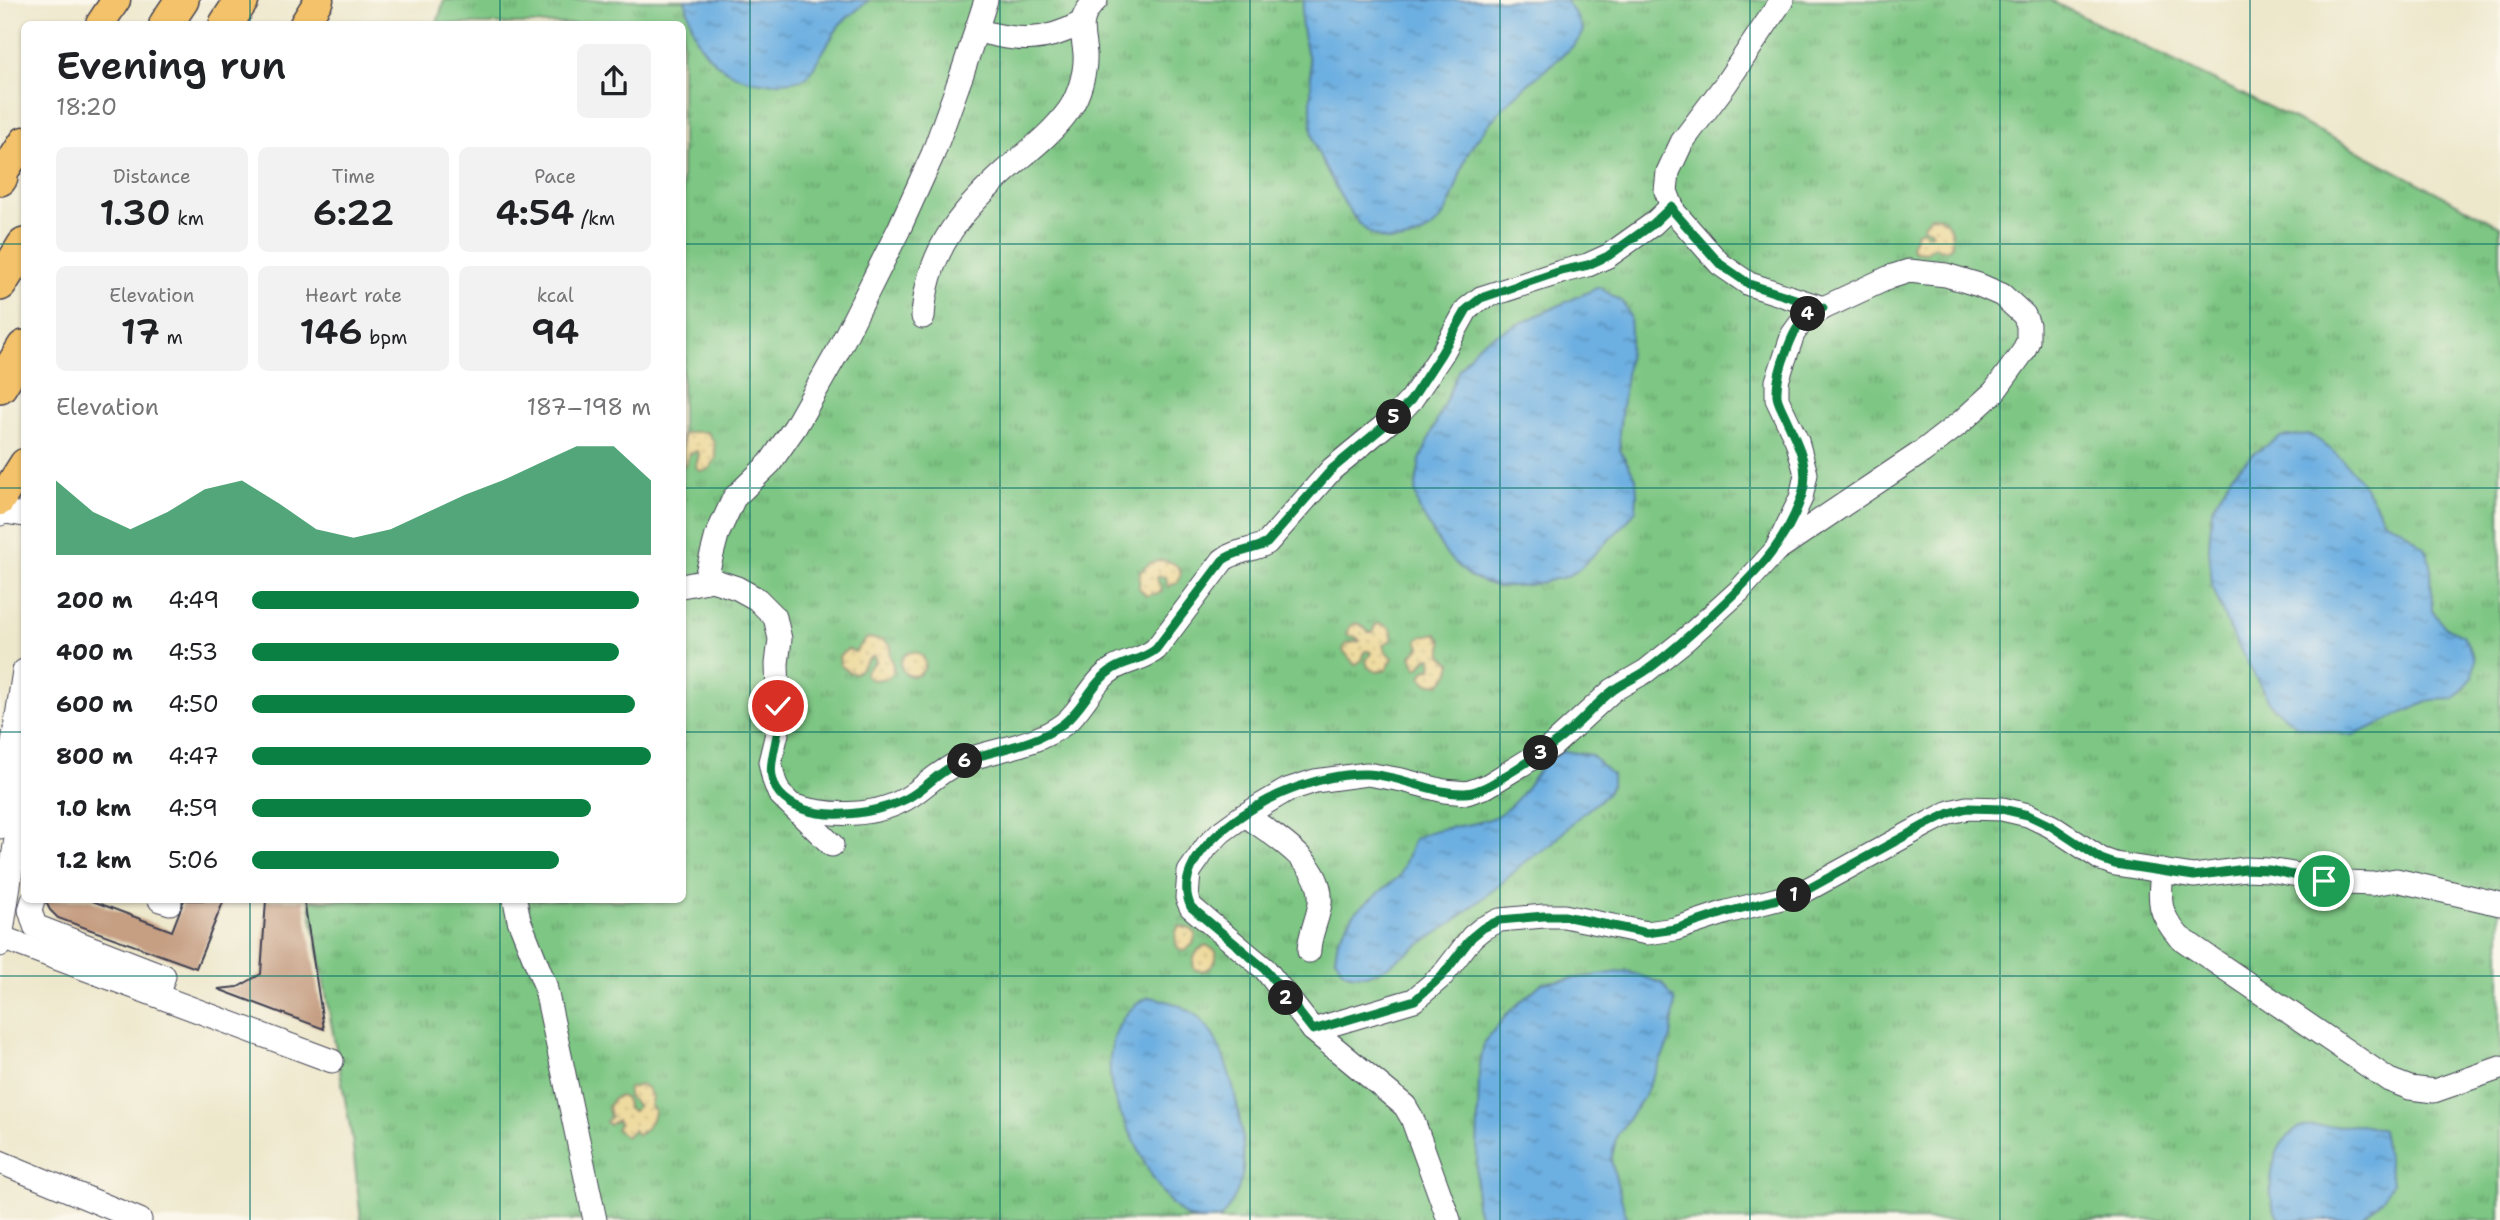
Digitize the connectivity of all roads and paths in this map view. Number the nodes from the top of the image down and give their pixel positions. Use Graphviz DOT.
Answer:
graph roads {
  1 [pos="116,0"];
  2 [pos="182,0"];
  3 [pos="242,0"];
  4 [pos="319,0"];
  5 [pos="986,0"];
  6 [pos="1096,0"];
  7 [pos="1783,0"];
  8 [pos="102,21"];
  9 [pos="168,21"];
  10 [pos="228,21"];
  11 [pos="306,21"];
  12 [pos="1081,23"];
  13 [pos="976,30"];
  14 [pos="21,146"];
  15 [pos="0,178"];
  16 [pos="1672,206"];
  17 [pos="21,250"];
  18 [pos="0,284"];
  19 [pos="1823,308"];
  20 [pos="923,317"];
  21 [pos="21,352"];
  22 [pos="21,382"];
  23 [pos="0,386"];
  24 [pos="0,406"];
  25 [pos="21,468"];
  26 [pos="0,501"];
  27 [pos="0,514"];
  28 [pos="21,514"];
  29 [pos="1776,550"];
  30 [pos="705,581"];
  31 [pos="686,585"];
  32 [pos="21,690"];
  33 [pos="21,804"];
  34 [pos="794,806"];
  35 [pos="1245,814"];
  36 [pos="0,827"];
  37 [pos="832,845"];
  38 [pos="2162,871"];
  39 [pos="32,903"];
  40 [pos="515,903"];
  41 [pos="2500,904"];
  42 [pos="0,937"];
  43 [pos="0,945"];
  44 [pos="1309,951"];
  45 [pos="157,995"];
  46 [pos="1313,1030"];
  47 [pos="332,1061"];
  48 [pos="2500,1068"];
  49 [pos="0,1162"];
  50 [pos="140,1220"];
  51 [pos="595,1220"];
  52 [pos="1449,1220"];
  1 -- 8 [label="main road"];
  2 -- 9 [label="highway"];
  3 -- 10 [label="highway"];
  4 -- 11 [label="main road"];
  5 -- 13 [label="street"];
  6 -- 12 [label="street"];
  7 -- 16 [label="street"];
  12 -- 13 [label="street"];
  12 -- 20 [label="street"];
  13 -- 30 [label="street"];
  14 -- 15 [label="main road"];
  16 -- 19 [label="street"];
  16 -- 34 [label="street"];
  17 -- 18 [label="highway"];
  19 -- 29 [label="street"];
  19 -- 29 [label="street"];
  21 -- 23 [label="highway"];
  22 -- 24 [label="highway"];
  25 -- 26 [label="main road"];
  27 -- 28 [label="street"];
  29 -- 35 [label="street"];
  30 -- 31 [label="street"];
  30 -- 34 [label="street"];
  32 -- 36 [label="street"];
  33 -- 42 [label="street"];
  34 -- 37 [label="street"];
  35 -- 44 [label="street"];
  35 -- 46 [label="street"];
  38 -- 41 [label="street"];
  38 -- 46 [label="street"];
  38 -- 48 [label="street"];
  39 -- 45 [label="street"];
  40 -- 51 [label="street"];
  42 -- 43 [label="street"];
  42 -- 45 [label="street"];
  45 -- 47 [label="street"];
  46 -- 52 [label="street"];
  49 -- 50 [label="street"];
}
